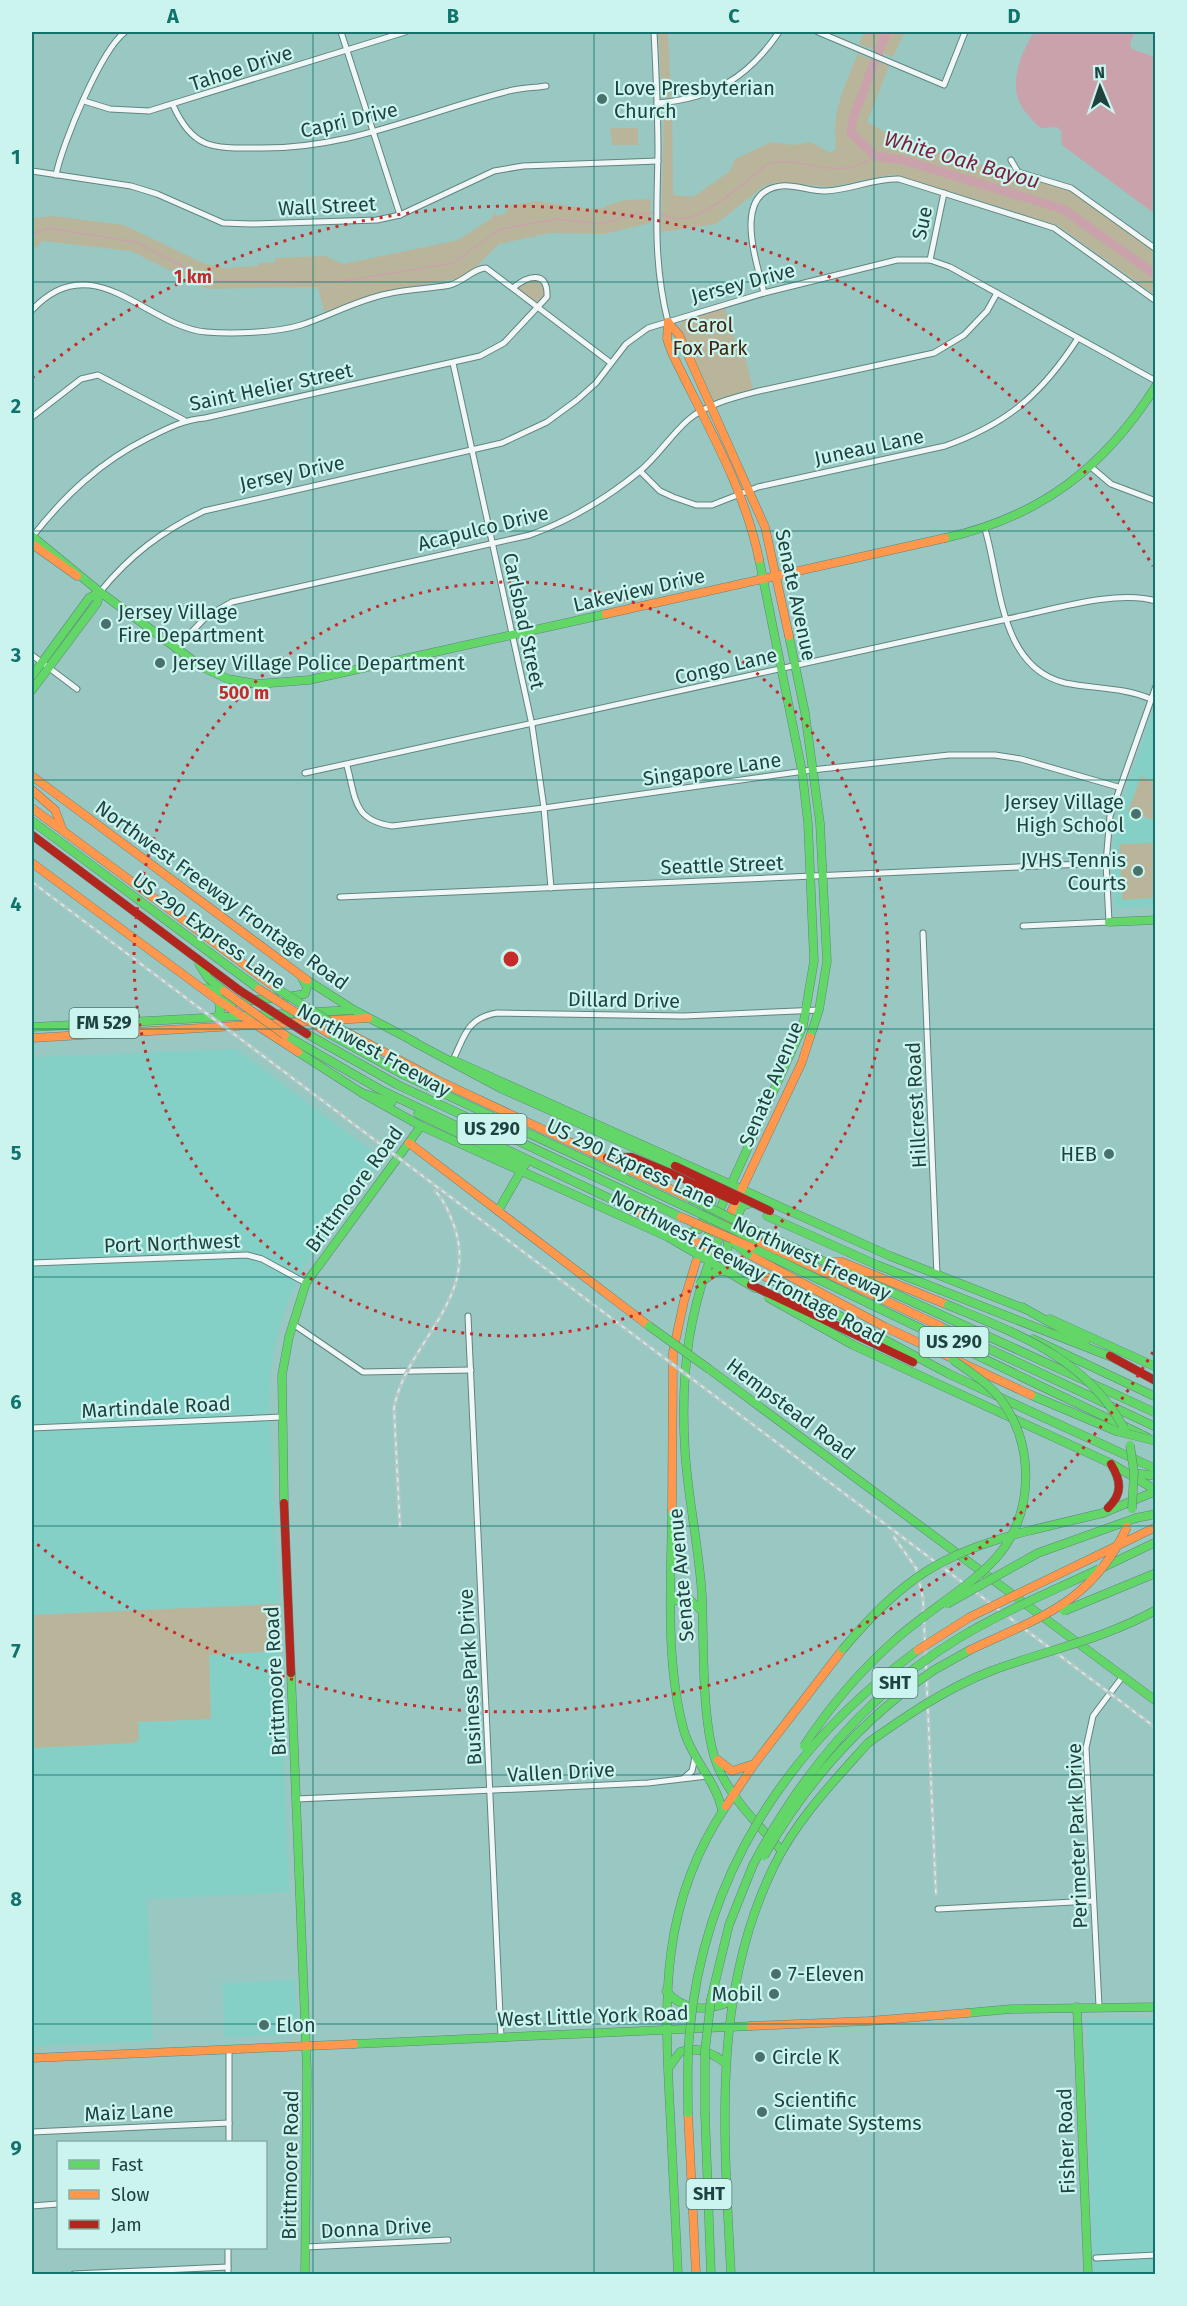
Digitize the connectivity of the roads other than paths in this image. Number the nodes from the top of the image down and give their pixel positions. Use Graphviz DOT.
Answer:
graph roads {
  1 [pos="125,32"];
  2 [pos="341,32"];
  3 [pos="405,32"];
  4 [pos="654,32"];
  5 [pos="779,32"];
  6 [pos="818,32"];
  7 [pos="965,32"];
  8 [pos="347,50"];
  9 [pos="546,86"];
  10 [pos="84,101"];
  11 [pos="657,103"];
  12 [pos="174,105"];
  13 [pos="373,133"];
  14 [pos="658,160"];
  15 [pos="1011,160"];
  16 [pos="32,171"];
  17 [pos="56,175"];
  18 [pos="944,193"];
  19 [pos="400,215"];
  20 [pos="1155,249"];
  21 [pos="930,260"];
  22 [pos="513,288"];
  23 [pos="764,293"];
  24 [pos="997,293"];
  25 [pos="1155,301"];
  26 [pos="539,309"];
  27 [pos="32,310"];
  28 [pos="668,322"];
  29 [pos="1077,338"];
  30 [pos="453,363"];
  31 [pos="611,363"];
  32 [pos="1155,381"];
  33 [pos="1155,386"];
  34 [pos="712,407"];
  35 [pos="701,413"];
  36 [pos="32,417"];
  37 [pos="184,420"];
  38 [pos="472,451"];
  39 [pos="1091,467"];
  40 [pos="640,471"];
  41 [pos="751,491"];
  42 [pos="741,495"];
  43 [pos="1155,501"];
  44 [pos="985,529"];
  45 [pos="32,536"];
  46 [pos="32,544"];
  47 [pos="492,544"];
  48 [pos="776,576"];
  49 [pos="82,578"];
  50 [pos="764,579"];
  51 [pos="100,592"];
  52 [pos="1155,601"];
  53 [pos="1007,620"];
  54 [pos="511,636"];
  55 [pos="175,649"];
  56 [pos="32,655"];
  57 [pos="45,665"];
  58 [pos="795,666"];
  59 [pos="783,668"];
  60 [pos="32,676"];
  61 [pos="1155,686"];
  62 [pos="77,689"];
  63 [pos="32,690"];
  64 [pos="1151,699"];
  65 [pos="532,725"];
  66 [pos="347,766"];
  67 [pos="813,770"];
  68 [pos="802,771"];
  69 [pos="305,773"];
  70 [pos="32,776"];
  71 [pos="1118,787"];
  72 [pos="32,790"];
  73 [pos="32,808"];
  74 [pos="544,808"];
  75 [pos="32,821"];
  76 [pos="63,831"];
  77 [pos="32,835"];
  78 [pos="32,863"];
  79 [pos="1106,864"];
  80 [pos="811,876"];
  81 [pos="824,876"];
  82 [pos="551,888"];
  83 [pos="340,897"];
  84 [pos="1155,920"];
  85 [pos="1109,922"];
  86 [pos="1023,926"];
  87 [pos="923,933"];
  88 [pos="196,959"];
  89 [pos="295,972"];
  90 [pos="186,978"];
  91 [pos="219,1001"];
  92 [pos="354,1010"];
  93 [pos="806,1010"];
  94 [pos="819,1010"];
  95 [pos="242,1017"];
  96 [pos="216,1018"];
  97 [pos="368,1018"];
  98 [pos="254,1025"];
  99 [pos="32,1026"];
  100 [pos="32,1038"];
  101 [pos="412,1041"];
  102 [pos="453,1060"];
  103 [pos="362,1093"];
  104 [pos="421,1126"];
  105 [pos="409,1143"];
  106 [pos="605,1158"];
  107 [pos="696,1167"];
  108 [pos="521,1171"];
  109 [pos="732,1184"];
  110 [pos="742,1189"];
  111 [pos="611,1199"];
  112 [pos="768,1201"];
  113 [pos="751,1202"];
  114 [pos="498,1211"];
  115 [pos="769,1214"];
  116 [pos="668,1238"];
  117 [pos="753,1243"];
  118 [pos="699,1254"];
  119 [pos="709,1259"];
  120 [pos="822,1261"];
  121 [pos="32,1263"];
  122 [pos="727,1271"];
  123 [pos="937,1275"];
  124 [pos="739,1278"];
  125 [pos="306,1283"];
  126 [pos="700,1283"];
  127 [pos="751,1285"];
  128 [pos="1022,1307"];
  129 [pos="468,1316"];
  130 [pos="292,1324"];
  131 [pos="1020,1337"];
  132 [pos="1114,1358"];
  133 [pos="953,1360"];
  134 [pos="1155,1367"];
  135 [pos="471,1370"];
  136 [pos="949,1374"];
  137 [pos="1155,1381"];
  138 [pos="1155,1397"];
  139 [pos="1155,1413"];
  140 [pos="282,1417"];
  141 [pos="1155,1427"];
  142 [pos="32,1428"];
  143 [pos="1155,1441"];
  144 [pos="1110,1463"];
  145 [pos="1155,1469"];
  146 [pos="1126,1471"];
  147 [pos="1155,1476"];
  148 [pos="1155,1491"];
  149 [pos="1102,1513"];
  150 [pos="1155,1514"];
  151 [pos="1155,1527"];
  152 [pos="1155,1542"];
  153 [pos="1155,1573"];
  154 [pos="672,1601"];
  155 [pos="1155,1610"];
  156 [pos="702,1612"];
  157 [pos="1041,1617"];
  158 [pos="1124,1676"];
  159 [pos="842,1697"];
  160 [pos="1155,1701"];
  161 [pos="713,1754"];
  162 [pos="695,1757"];
  163 [pos="755,1763"];
  164 [pos="788,1772"];
  165 [pos="707,1776"];
  166 [pos="683,1779"];
  167 [pos="490,1790"];
  168 [pos="732,1795"];
  169 [pos="297,1799"];
  170 [pos="722,1810"];
  171 [pos="782,1850"];
  172 [pos="753,1865"];
  173 [pos="1093,1902"];
  174 [pos="938,1910"];
  175 [pos="666,1991"];
  176 [pos="729,2002"];
  177 [pos="1099,2006"];
  178 [pos="1077,2007"];
  179 [pos="1155,2007"];
  180 [pos="726,2027"];
  181 [pos="666,2030"];
  182 [pos="501,2037"];
  183 [pos="307,2046"];
  184 [pos="230,2050"];
  185 [pos="32,2058"];
  186 [pos="724,2062"];
  187 [pos="669,2072"];
  188 [pos="229,2123"];
  189 [pos="32,2132"];
  190 [pos="229,2141"];
  191 [pos="57,2204"];
  192 [pos="32,2206"];
  193 [pos="448,2240"];
  194 [pos="306,2247"];
  195 [pos="228,2249"];
  196 [pos="1155,2255"];
  197 [pos="1096,2258"];
  198 [pos="228,2267"];
  199 [pos="74,2274"];
  200 [pos="228,2274"];
  201 [pos="305,2274"];
  202 [pos="678,2274"];
  203 [pos="696,2274"];
  204 [pos="711,2274"];
  205 [pos="731,2274"];
  206 [pos="1088,2274"];
  1 -- 10 [label="street"];
  2 -- 8 [label="street"];
  3 -- 8 [label="street, Tahoe Drive"];
  4 -- 11 [label="street, Senate Avenue"];
  5 -- 11 [label="street"];
  6 -- 7 [label="street"];
  8 -- 12 [label="street, Tahoe Drive"];
  8 -- 13 [label="street"];
  9 -- 13 [label="street, Capri Drive"];
  10 -- 12 [label="street, Tahoe Drive"];
  10 -- 17 [label="street"];
  11 -- 14 [label="street, Senate Avenue"];
  12 -- 13 [label="street, Capri Drive"];
  13 -- 19 [label="street"];
  14 -- 19 [label="street, Wall Street"];
  14 -- 28 [label="street, Senate Avenue"];
  15 -- 20 [label="street"];
  16 -- 17 [label="street, Wall Street"];
  17 -- 19 [label="street, Wall Street"];
  18 -- 21 [label="street, Sue"];
  18 -- 23 [label="street"];
  18 -- 25 [label="street"];
  21 -- 23 [label="street, Jersey Drive"];
  21 -- 24 [label="street, Jersey Drive"];
  22 -- 26 [label="street"];
  22 -- 26 [label="street"];
  22 -- 27 [label="street"];
  23 -- 28 [label="street, Jersey Drive"];
  24 -- 29 [label="street, Jersey Drive"];
  24 -- 34 [label="street, Acapulco Drive"];
  26 -- 30 [label="street, Saint Helier Street"];
  26 -- 31 [label="street"];
  28 -- 31 [label="street, Jersey Drive"];
  28 -- 34 [label="main road, Senate Avenue"];
  28 -- 35 [label="main road, Senate Avenue"];
  29 -- 32 [label="street, Jersey Drive"];
  29 -- 41 [label="street, Juneau Lane"];
  30 -- 37 [label="street, Saint Helier Street"];
  30 -- 38 [label="street, Carlsbad Street"];
  31 -- 38 [label="street, Jersey Drive"];
  33 -- 39 [label="main road, Lakeview Drive"];
  34 -- 35 [label="street, Acapulco Drive"];
  34 -- 41 [label="main road, Senate Avenue"];
  35 -- 40 [label="street, Acapulco Drive"];
  35 -- 42 [label="main road, Senate Avenue"];
  36 -- 37 [label="street"];
  37 -- 45 [label="street, Saint Helier Street"];
  38 -- 47 [label="street, Carlsbad Street"];
  38 -- 51 [label="street, Jersey Drive"];
  39 -- 43 [label="street"];
  39 -- 44 [label="main road, Lakeview Drive"];
  40 -- 42 [label="street, Juneau Lane"];
  40 -- 47 [label="street, Acapulco Drive"];
  41 -- 42 [label="street, Juneau Lane"];
  41 -- 48 [label="main road, Senate Avenue"];
  42 -- 50 [label="main road, Senate Avenue"];
  44 -- 48 [label="main road, Lakeview Drive"];
  44 -- 53 [label="street"];
  45 -- 49 [label="main road"];
  46 -- 49 [label="main road"];
  47 -- 54 [label="street, Carlsbad Street"];
  47 -- 55 [label="street, Acapulco Drive"];
  48 -- 50 [label="main road, Lakeview Drive"];
  48 -- 58 [label="main road, Senate Avenue"];
  49 -- 51 [label="main road, Lakeview Drive"];
  50 -- 54 [label="main road, Lakeview Drive"];
  50 -- 59 [label="main road, Senate Avenue"];
  51 -- 55 [label="main road, Lakeview Drive"];
  51 -- 57 [label="main road, Jersey Drive"];
  52 -- 53 [label="street, Congo Lane"];
  53 -- 58 [label="street, Congo Lane"];
  53 -- 64 [label="street"];
  54 -- 55 [label="main road, Lakeview Drive"];
  54 -- 65 [label="street, Carlsbad Street"];
  56 -- 57 [label="street"];
  57 -- 60 [label="main road, Jersey Drive"];
  57 -- 62 [label="street"];
  57 -- 63 [label="main road, Jersey Drive"];
  58 -- 59 [label="street, Congo Lane"];
  58 -- 67 [label="main road, Senate Avenue"];
  59 -- 65 [label="street, Congo Lane"];
  59 -- 68 [label="main road, Senate Avenue"];
  61 -- 64 [label="street"];
  64 -- 71 [label="street"];
  65 -- 66 [label="street, Congo Lane"];
  65 -- 74 [label="street, Carlsbad Street"];
  66 -- 69 [label="street, Congo Lane"];
  66 -- 74 [label="street, Singapore Lane"];
  67 -- 68 [label="street, Singapore Lane"];
  67 -- 71 [label="street, Singapore Lane"];
  67 -- 81 [label="main road, Senate Avenue"];
  68 -- 74 [label="street, Singapore Lane"];
  68 -- 80 [label="main road, Senate Avenue"];
  70 -- 89 [label="main road, Northwest Freeway Frontage Road"];
  71 -- 79 [label="street"];
  72 -- 76 [label="main road"];
  73 -- 76 [label="main road, Northwest Freeway / US 290"];
  74 -- 82 [label="street, Carlsbad Street"];
  75 -- 117 [label="main road, US 290 Express Lane, bridge"];
  76 -- 106 [label="main road, Northwest Freeway / US 290, bridge"];
  77 -- 88 [label="main road, Northwest Freeway / US 290"];
  78 -- 90 [label="main road, Northwest Freeway Frontage Road"];
  79 -- 81 [label="street, Seattle Street"];
  79 -- 85 [label="street"];
  80 -- 81 [label="street, Seattle Street"];
  80 -- 82 [label="street, Seattle Street"];
  80 -- 93 [label="main road, Senate Avenue"];
  81 -- 94 [label="main road, Senate Avenue"];
  82 -- 83 [label="street, Seattle Street"];
  84 -- 85 [label="main road"];
  85 -- 86 [label="street"];
  87 -- 123 [label="street, Hillcrest Road"];
  88 -- 111 [label="main road, bridge"];
  88 -- 117 [label="main road, Northwest Freeway / US 290, bridge"];
  89 -- 90 [label="main road"];
  89 -- 92 [label="main road, Northwest Freeway Frontage Road"];
  90 -- 91 [label="main road, Northwest Freeway Frontage Road"];
  91 -- 95 [label="main road, Northwest Freeway Frontage Road"];
  91 -- 96 [label="main road"];
  92 -- 95 [label="main road, FM 529"];
  92 -- 97 [label="main road, Northwest Freeway Frontage Road"];
  93 -- 94 [label="street, Dillard Drive"];
  93 -- 102 [label="street, Dillard Drive"];
  93 -- 109 [label="main road, Senate Avenue"];
  94 -- 110 [label="main road, Senate Avenue"];
  95 -- 96 [label="main road, FM 529"];
  95 -- 98 [label="main road, Northwest Freeway Frontage Road"];
  96 -- 99 [label="main road, FM 529"];
  97 -- 98 [label="main road, FM 529"];
  97 -- 101 [label="main road, Northwest Freeway Frontage Road"];
  98 -- 100 [label="main road, FM 529"];
  98 -- 103 [label="main road, Northwest Freeway Frontage Road"];
  101 -- 102 [label="main road, Northwest Freeway Frontage Road"];
  101 -- 113 [label="main road, bridge"];
  102 -- 107 [label="main road, Northwest Freeway Frontage Road"];
  103 -- 104 [label="main road, Northwest Freeway Frontage Road"];
  103 -- 111 [label="main road"];
  104 -- 105 [label="main road, Brittmoore Road"];
  104 -- 108 [label="main road, Northwest Freeway Frontage Road"];
  105 -- 114 [label="main road, Hempstead Road"];
  105 -- 125 [label="main road, Brittmoore Road"];
  106 -- 115 [label="main road, bridge"];
  106 -- 117 [label="main road, Northwest Freeway / US 290, bridge"];
  107 -- 109 [label="main road, Northwest Freeway Frontage Road"];
  107 -- 116 [label="main road"];
  108 -- 114 [label="main road"];
  108 -- 116 [label="main road, Northwest Freeway Frontage Road"];
  109 -- 110 [label="main road, Northwest Freeway Frontage Road"];
  109 -- 118 [label="main road, Senate Avenue"];
  110 -- 112 [label="main road, Northwest Freeway Frontage Road"];
  110 -- 119 [label="main road, Senate Avenue"];
  111 -- 136 [label="main road, bridge"];
  112 -- 113 [label="main road"];
  112 -- 123 [label="main road, Northwest Freeway Frontage Road"];
  113 -- 115 [label="main road, bridge"];
  113 -- 124 [label="main road"];
  114 -- 158 [label="main road, Hempstead Road, bridge"];
  115 -- 132 [label="main road"];
  116 -- 118 [label="main road, Northwest Freeway Frontage Road"];
  117 -- 120 [label="main road, Northwest Freeway / US 290"];
  117 -- 133 [label="main road"];
  117 -- 141 [label="main road, US 290 Express Lane"];
  117 -- 143 [label="main road, Northwest Freeway / US 290"];
  118 -- 119 [label="main road, Northwest Freeway Frontage Road"];
  118 -- 154 [label="main road, Senate Avenue"];
  119 -- 122 [label="main road, Northwest Freeway Frontage Road"];
  119 -- 126 [label="main road, Senate Avenue"];
  120 -- 131 [label="main road, bridge"];
  120 -- 139 [label="main road, Northwest Freeway / US 290"];
  121 -- 125 [label="street, Port Northwest"];
  122 -- 124 [label="main road, Northwest Freeway Frontage Road"];
  122 -- 126 [label="main road"];
  123 -- 128 [label="main road, Northwest Freeway Frontage Road"];
  124 -- 127 [label="main road, Northwest Freeway Frontage Road"];
  125 -- 130 [label="main road, Brittmoore Road"];
  126 -- 156 [label="main road, Senate Avenue"];
  127 -- 136 [label="main road"];
  127 -- 144 [label="main road, Northwest Freeway Frontage Road"];
  128 -- 132 [label="main road"];
  128 -- 134 [label="main road, Northwest Freeway Frontage Road"];
  129 -- 135 [label="street, Business Park Drive"];
  130 -- 135 [label="street"];
  130 -- 140 [label="main road, Brittmoore Road"];
  131 -- 138 [label="main road, bridge"];
  131 -- 157 [label="main road, bridge"];
  132 -- 137 [label="main road"];
  133 -- 143 [label="main road, bridge"];
  133 -- 159 [label="main road, bridge"];
  135 -- 167 [label="street, Business Park Drive"];
  136 -- 145 [label="main road"];
  140 -- 142 [label="street, Martindale Road"];
  140 -- 169 [label="main road, Brittmoore Road"];
  144 -- 146 [label="main road, Northwest Freeway Frontage Road"];
  144 -- 149 [label="main road"];
  146 -- 147 [label="main road"];
  146 -- 148 [label="main road, Northwest Freeway Frontage Road"];
  148 -- 149 [label="main road"];
  149 -- 163 [label="main road, bridge"];
  150 -- 159 [label="main road, bridge"];
  151 -- 164 [label="main road, SHT, bridge"];
  152 -- 172 [label="main road, SHT, bridge"];
  153 -- 157 [label="main road, bridge"];
  154 -- 156 [label="main road"];
  154 -- 162 [label="main road, Senate Avenue"];
  155 -- 171 [label="main road, bridge"];
  156 -- 161 [label="main road, Senate Avenue"];
  157 -- 172 [label="main road, bridge"];
  158 -- 160 [label="main road, Hempstead Road"];
  158 -- 173 [label="street, Perimeter Park Drive"];
  159 -- 164 [label="main road, bridge"];
  161 -- 163 [label="main road"];
  161 -- 168 [label="main road, Senate Avenue"];
  162 -- 165 [label="main road, Senate Avenue"];
  162 -- 166 [label="street"];
  163 -- 168 [label="main road"];
  164 -- 203 [label="main road, SHT, bridge"];
  165 -- 166 [label="street, Vallen Drive"];
  165 -- 170 [label="main road, Senate Avenue"];
  166 -- 167 [label="street, Vallen Drive"];
  167 -- 169 [label="street, Vallen Drive"];
  167 -- 182 [label="street, Business Park Drive"];
  168 -- 170 [label="main road"];
  168 -- 171 [label="main road, Senate Avenue"];
  169 -- 183 [label="main road, Brittmoore Road"];
  170 -- 175 [label="main road"];
  171 -- 176 [label="main road"];
  172 -- 204 [label="main road, SHT, bridge"];
  173 -- 174 [label="street"];
  173 -- 177 [label="street, Perimeter Park Drive"];
  175 -- 176 [label="main road"];
  175 -- 181 [label="main road"];
  176 -- 180 [label="main road"];
  177 -- 178 [label="main road, West Little York Road"];
  177 -- 179 [label="main road, West Little York Road"];
  178 -- 180 [label="main road, West Little York Road"];
  178 -- 206 [label="main road, Fisher Road"];
  180 -- 181 [label="main road, West Little York Road"];
  180 -- 186 [label="main road"];
  181 -- 182 [label="main road, West Little York Road"];
  181 -- 187 [label="main road"];
  182 -- 183 [label="main road, West Little York Road"];
  183 -- 184 [label="main road, West Little York Road"];
  183 -- 194 [label="main road, Brittmoore Road"];
  184 -- 185 [label="main road, West Little York Road"];
  184 -- 188 [label="street"];
  186 -- 187 [label="main road"];
  186 -- 205 [label="main road"];
  187 -- 202 [label="main road"];
  188 -- 189 [label="street, Maiz Lane"];
  188 -- 190 [label="street"];
  191 -- 192 [label="street"];
  193 -- 194 [label="street, Donna Drive"];
  194 -- 201 [label="main road, Brittmoore Road"];
  195 -- 198 [label="street"];
  196 -- 197 [label="street"];
  198 -- 199 [label="street"];
  198 -- 200 [label="street"];
}
